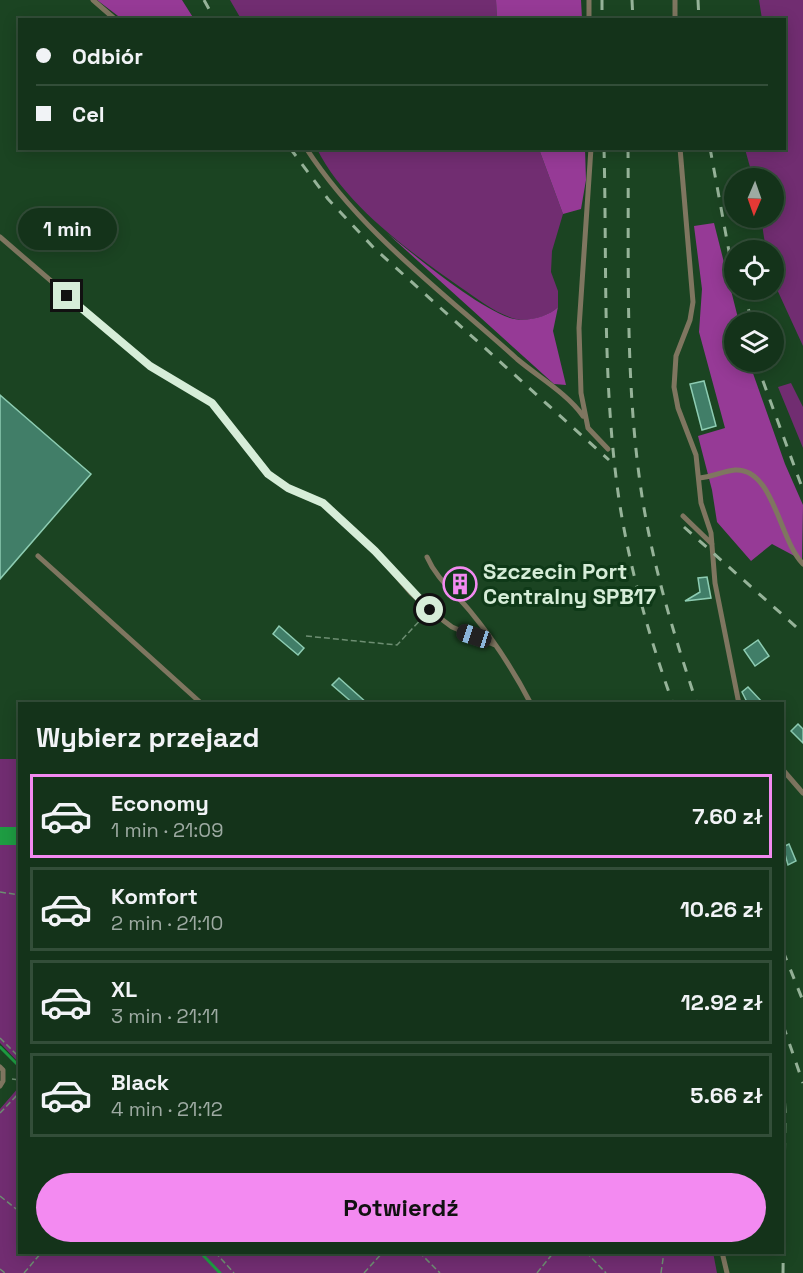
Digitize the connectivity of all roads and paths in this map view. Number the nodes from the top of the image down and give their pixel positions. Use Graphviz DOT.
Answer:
graph roads {
  1 [pos="93,0"];
  2 [pos="589,0"];
  3 [pos="675,0"];
  4 [pos="114,18"];
  5 [pos="589,18"];
  6 [pos="675,18"];
  7 [pos="307,150"];
  8 [pos="591,150"];
  9 [pos="680,150"];
  10 [pos="0,237"];
  11 [pos="583,416"];
  12 [pos="608,449"];
  13 [pos="699,478"];
  14 [pos="682,516"];
  15 [pos="712,545"];
  16 [pos="38,556"];
  17 [pos="427,557"];
  18 [pos="803,564"];
  19 [pos="430,610"];
  20 [pos="306,636"];
  21 [pos="495,645"];
  22 [pos="200,702"];
  23 [pos="530,702"];
  24 [pos="739,702"];
  25 [pos="784,771"];
  26 [pos="803,793"];
  27 [pos="0,892"];
  28 [pos="18,895"];
  29 [pos="0,1038"];
  30 [pos="18,1056"];
  31 [pos="0,1066"];
  32 [pos="0,1086"];
  33 [pos="18,1094"];
  34 [pos="0,1113"];
  35 [pos="0,1196"];
  36 [pos="18,1210"];
  37 [pos="40,1254"];
  38 [pos="217,1254"];
  39 [pos="381,1254"];
  40 [pos="421,1254"];
  41 [pos="553,1254"];
  42 [pos="588,1254"];
  43 [pos="664,1254"];
  44 [pos="722,1254"];
  45 [pos="0,1269"];
  46 [pos="4,1273"];
  47 [pos="24,1273"];
  48 [pos="234,1273"];
  49 [pos="364,1273"];
  50 [pos="440,1273"];
  51 [pos="537,1273"];
  52 [pos="606,1273"];
  53 [pos="661,1273"];
  54 [pos="727,1273"];
  1 -- 4 [label="lane"];
  2 -- 5 [label="lane"];
  3 -- 6 [label="lane"];
  7 -- 11 [label="lane"];
  8 -- 11 [label="lane"];
  9 -- 13 [label="lane"];
  10 -- 19 [label="lane"];
  11 -- 12 [label="lane"];
  13 -- 15 [label="lane"];
  13 -- 18 [label="lane"];
  14 -- 15 [label="lane"];
  15 -- 24 [label="lane"];
  16 -- 22 [label="lane"];
  17 -- 21 [label="lane"];
  19 -- 20 [label="path"];
  19 -- 21 [label="lane"];
  21 -- 23 [label="lane"];
  25 -- 26 [label="lane"];
  27 -- 28 [label="path"];
  29 -- 30 [label="path"];
  31 -- 32 [label="lane"];
  33 -- 34 [label="path"];
  35 -- 36 [label="path"];
  37 -- 47 [label="path"];
  38 -- 48 [label="path"];
  39 -- 49 [label="path"];
  40 -- 50 [label="path"];
  41 -- 51 [label="path"];
  42 -- 52 [label="path"];
  43 -- 53 [label="path"];
  44 -- 54 [label="lane"];
  45 -- 46 [label="path"];
}
